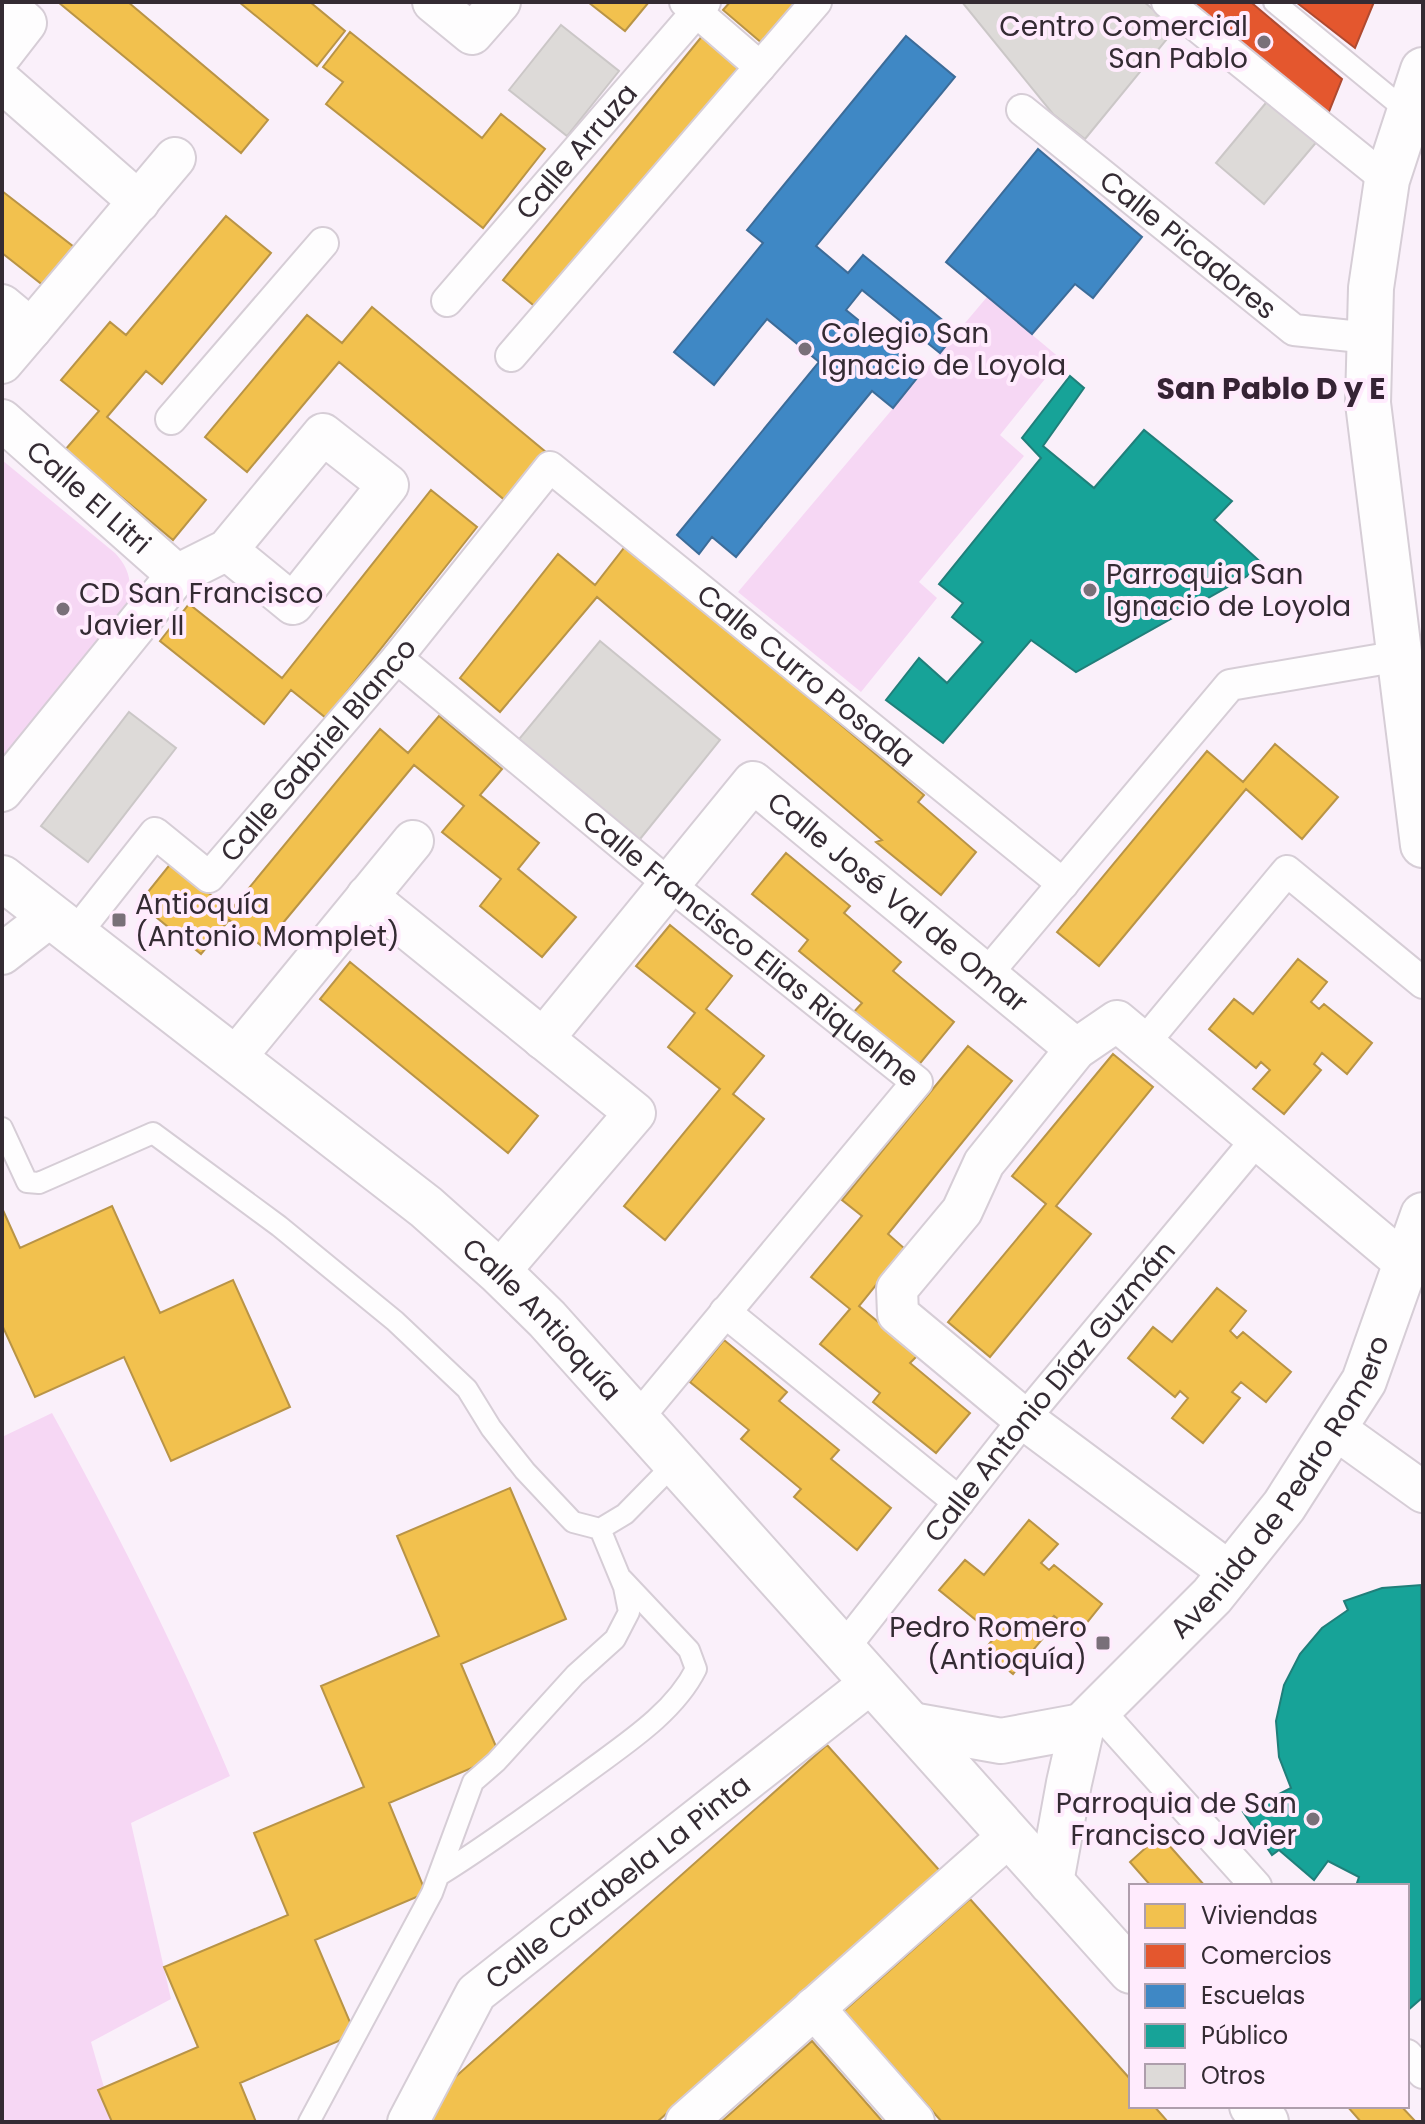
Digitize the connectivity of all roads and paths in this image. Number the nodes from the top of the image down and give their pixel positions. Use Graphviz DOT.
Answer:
graph roads {
  1 [pos="2,2"];
  2 [pos="433,2"];
  3 [pos="500,2"];
  4 [pos="816,2"];
  5 [pos="1167,2"];
  6 [pos="1274,2"];
  7 [pos="695,5"];
  8 [pos="2,54"];
  9 [pos="760,67"];
  10 [pos="1423,70"];
  11 [pos="2,82"];
  12 [pos="1022,110"];
  13 [pos="1409,113"];
  14 [pos="175,158"];
  15 [pos="1387,180"];
  16 [pos="139,202"];
  17 [pos="323,243"];
  18 [pos="447,301"];
  19 [pos="16,317"];
  20 [pos="1370,338"];
  21 [pos="511,356"];
  22 [pos="2,363"];
  23 [pos="171,419"];
  24 [pos="2,420"];
  25 [pos="550,467"];
  26 [pos="227,550"];
  27 [pos="177,575"];
  28 [pos="1400,656"];
  29 [pos="397,658"];
  30 [pos="2,791"];
  31 [pos="1420,796"];
  32 [pos="413,841"];
  33 [pos="1423,845"];
  34 [pos="2,878"];
  35 [pos="669,884"];
  36 [pos="1063,884"];
  37 [pos="367,896"];
  38 [pos="63,925"];
  39 [pos="2,954"];
  40 [pos="986,975"];
  41 [pos="1423,983"];
  42 [pos="543,1039"];
  43 [pos="1145,1042"];
  44 [pos="1076,1049"];
  45 [pos="234,1059"];
  46 [pos="2,1128"];
  47 [pos="1258,1138"];
  48 [pos="1423,1215"];
  49 [pos="1406,1264"];
  50 [pos="499,1272"];
  51 [pos="725,1312"];
  52 [pos="637,1419"];
  53 [pos="1024,1419"];
  54 [pos="1334,1428"];
  55 [pos="676,1462"];
  56 [pos="1423,1492"];
  57 [pos="959,1502"];
  58 [pos="600,1529"];
  59 [pos="1232,1574"];
  60 [pos="620,1576"];
  61 [pos="843,1649"];
  62 [pos="872,1682"];
  63 [pos="1090,1718"];
  64 [pos="911,1725"];
  65 [pos="1010,1835"];
  66 [pos="441,1874"];
  67 [pos="1051,1882"];
  68 [pos="1254,1884"];
  69 [pos="1129,1969"];
  70 [pos="814,2008"];
  71 [pos="1409,2057"];
  72 [pos="1423,2073"];
  73 [pos="309,2122"];
  74 [pos="408,2122"];
  75 [pos="686,2122"];
  76 [pos="914,2122"];
  1 -- 8 [label="street"];
  2 -- 3 [label="street"];
  4 -- 9 [label="street"];
  5 -- 15 [label="street"];
  6 -- 13 [label="lane"];
  7 -- 9 [label="street"];
  7 -- 18 [label="street, Calle Arruza"];
  9 -- 21 [label="street"];
  10 -- 13 [label="street"];
  11 -- 16 [label="street"];
  12 -- 20 [label="street, Calle Picadores"];
  13 -- 15 [label="street"];
  14 -- 16 [label="street"];
  15 -- 20 [label="street"];
  16 -- 19 [label="street"];
  17 -- 23 [label="street"];
  19 -- 22 [label="street"];
  20 -- 28 [label="street"];
  24 -- 27 [label="street, Calle El Litri"];
  25 -- 29 [label="street, Calle Gabriel Blanco"];
  25 -- 36 [label="street, Calle Curro Posada"];
  26 -- 27 [label="street"];
  27 -- 30 [label="street"];
  28 -- 31 [label="street"];
  28 -- 36 [label="street"];
  29 -- 35 [label="street, Calle Francisco Elias Riquelme"];
  29 -- 38 [label="street, Calle Gabriel Blanco"];
  31 -- 33 [label="street"];
  32 -- 37 [label="street"];
  34 -- 38 [label="street, Calle Antioquía"];
  35 -- 40 [label="street, Calle José Val de Omar"];
  35 -- 42 [label="street, Calle José Val de Omar"];
  35 -- 51 [label="street, Calle Francisco Elias Riquelme"];
  36 -- 40 [label="street"];
  37 -- 42 [label="street"];
  37 -- 45 [label="street"];
  38 -- 39 [label="street, Calle Gabriel Blanco"];
  38 -- 45 [label="street, Calle Antioquía"];
  40 -- 44 [label="street, Calle José Val de Omar"];
  41 -- 43 [label="street"];
  42 -- 50 [label="street"];
  43 -- 44 [label="street"];
  43 -- 47 [label="street"];
  44 -- 53 [label="street"];
  45 -- 50 [label="street, Calle Antioquía"];
  46 -- 58 [label="lane"];
  47 -- 49 [label="street"];
  47 -- 53 [label="street, Calle Antonio Díaz Guzmán"];
  48 -- 49 [label="street, Avenida de Pedro Romero"];
  49 -- 54 [label="street, Avenida de Pedro Romero"];
  50 -- 52 [label="street, Calle Antioquía"];
  51 -- 52 [label="street, Calle Francisco Elias Riquelme"];
  51 -- 57 [label="street"];
  52 -- 55 [label="street, Calle Antioquía"];
  53 -- 57 [label="street, Calle Antonio Díaz Guzmán"];
  53 -- 59 [label="street"];
  54 -- 56 [label="street"];
  54 -- 59 [label="street, Avenida de Pedro Romero"];
  55 -- 58 [label="lane"];
  55 -- 61 [label="street, Calle Antioquía"];
  57 -- 61 [label="street, Calle Antonio Díaz Guzmán"];
  58 -- 60 [label="lane"];
  59 -- 63 [label="street, Avenida de Pedro Romero"];
  60 -- 66 [label="lane"];
  60 -- 66 [label="lane"];
  61 -- 62 [label="street, Calle Antioquía"];
  62 -- 64 [label="street, Calle Antioquía"];
  62 -- 74 [label="street, Calle Carabela La Pinta"];
  63 -- 64 [label="street"];
  63 -- 67 [label="street"];
  63 -- 68 [label="street"];
  64 -- 65 [label="street, Calle Antioquía"];
  65 -- 67 [label="street, Calle Antioquía"];
  65 -- 70 [label="street"];
  66 -- 73 [label="lane"];
  67 -- 69 [label="street, Calle Antioquía"];
  70 -- 75 [label="street"];
  70 -- 76 [label="street"];
  71 -- 72 [label="street"];
}
